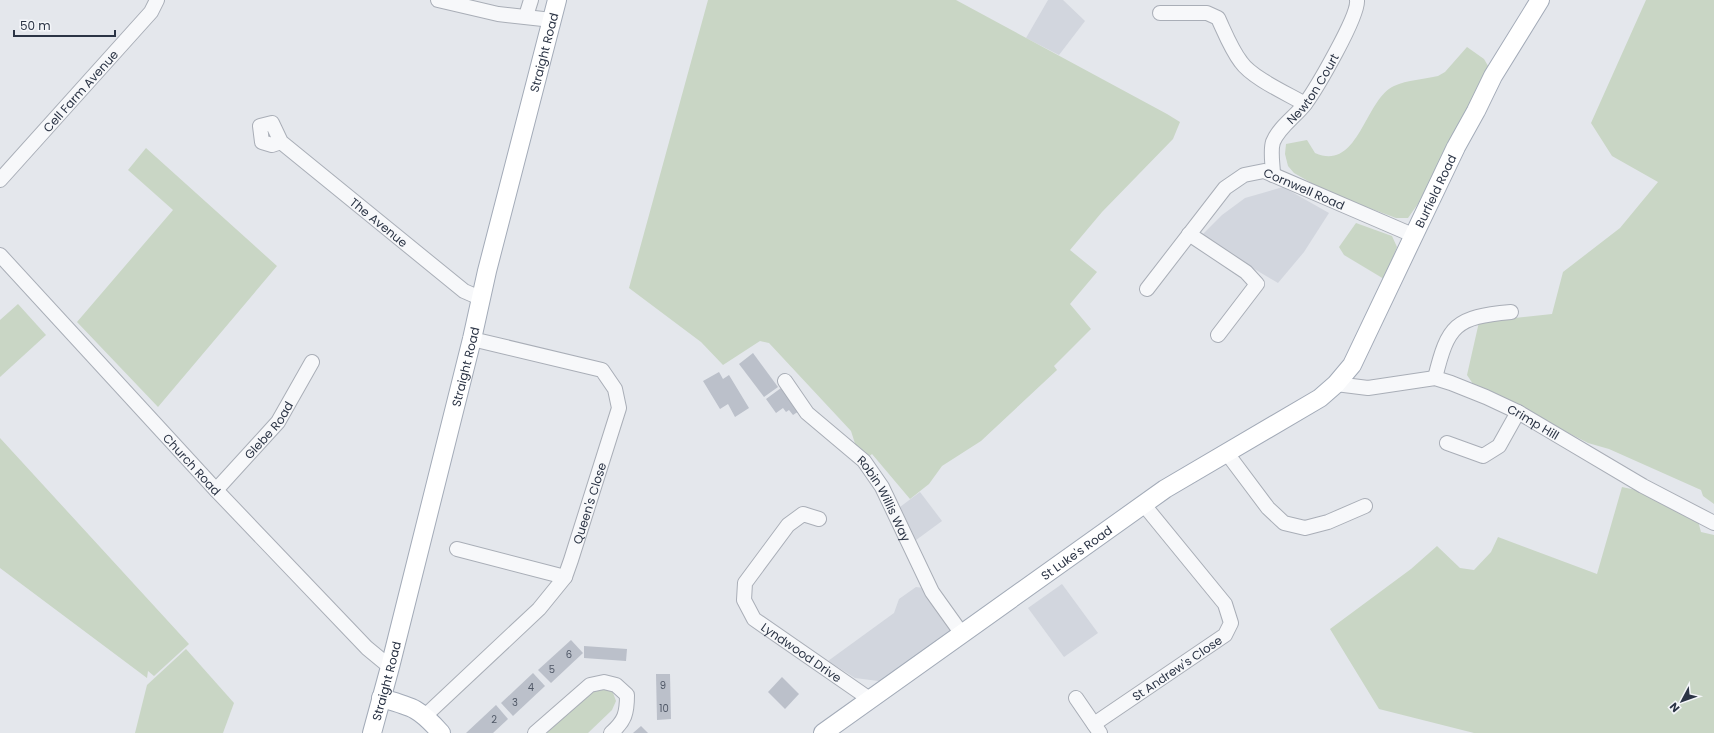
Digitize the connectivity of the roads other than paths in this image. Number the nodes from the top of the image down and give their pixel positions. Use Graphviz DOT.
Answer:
graph roads {
  1 [pos="157,0"];
  2 [pos="438,0"];
  3 [pos="531,0"];
  4 [pos="557,0"];
  5 [pos="1357,0"];
  6 [pos="1540,0"];
  7 [pos="1160,13"];
  8 [pos="526,16"];
  9 [pos="552,20"];
  10 [pos="1305,104"];
  11 [pos="281,142"];
  12 [pos="1273,176"];
  13 [pos="0,180"];
  14 [pos="1189,234"];
  15 [pos="1415,236"];
  16 [pos="0,255"];
  17 [pos="1147,289"];
  18 [pos="480,298"];
  19 [pos="1511,312"];
  20 [pos="1218,335"];
  21 [pos="472,339"];
  22 [pos="312,362"];
  23 [pos="1435,378"];
  24 [pos="785,381"];
  25 [pos="1336,384"];
  26 [pos="1518,412"];
  27 [pos="1447,443"];
  28 [pos="1226,452"];
  29 [pos="216,490"];
  30 [pos="1144,505"];
  31 [pos="1365,506"];
  32 [pos="819,519"];
  33 [pos="1714,523"];
  34 [pos="457,550"];
  35 [pos="565,576"];
  36 [pos="962,634"];
  37 [pos="390,667"];
  38 [pos="381,698"];
  39 [pos="1076,698"];
  40 [pos="871,700"];
  41 [pos="426,715"];
  42 [pos="1098,728"];
  43 [pos="372,733"];
  44 [pos="441,733"];
  45 [pos="535,733"];
  46 [pos="611,733"];
  47 [pos="823,733"];
  1 -- 13 [label="street, Cell Farm Avenue"];
  2 -- 8 [label="street"];
  3 -- 8 [label="street"];
  4 -- 9 [label="main road, Straight Road"];
  5 -- 10 [label="street, Newton Court"];
  6 -- 15 [label="main road, Burfield Road"];
  7 -- 10 [label="street"];
  8 -- 9 [label="street"];
  9 -- 18 [label="main road, Straight Road"];
  10 -- 12 [label="street, Newton Court"];
  11 -- 18 [label="street, The Avenue"];
  12 -- 14 [label="street, Cornwell Road"];
  12 -- 15 [label="street, Cornwell Road"];
  14 -- 17 [label="street, Cornwell Road"];
  14 -- 20 [label="street"];
  15 -- 25 [label="main road, Burfield Road"];
  16 -- 29 [label="street, Church Road"];
  18 -- 21 [label="main road, Straight Road"];
  19 -- 23 [label="street"];
  21 -- 35 [label="street, Queen's Close"];
  21 -- 37 [label="main road, Straight Road"];
  22 -- 29 [label="street, Glebe Road"];
  23 -- 25 [label="street, Crimp Hill"];
  23 -- 26 [label="street, Crimp Hill"];
  24 -- 36 [label="street, Robin Willis Way"];
  25 -- 28 [label="main road, St Luke's Road"];
  26 -- 27 [label="street"];
  26 -- 33 [label="street, Crimp Hill"];
  28 -- 30 [label="main road, St Luke's Road"];
  28 -- 31 [label="street"];
  29 -- 37 [label="street, Church Road"];
  30 -- 36 [label="main road, St Luke's Road"];
  30 -- 42 [label="street, St Andrew's Close"];
  32 -- 40 [label="street, Lyndwood Drive"];
  34 -- 35 [label="street"];
  35 -- 41 [label="street, Queen's Close"];
  36 -- 40 [label="main road, St Luke's Road"];
  37 -- 38 [label="main road, Straight Road"];
  38 -- 41 [label="main road"];
  38 -- 43 [label="main road, Straight Road"];
  39 -- 42 [label="street"];
  40 -- 47 [label="main road, St Luke's Road"];
  41 -- 44 [label="main road"];
  45 -- 46 [label="street"];
}
